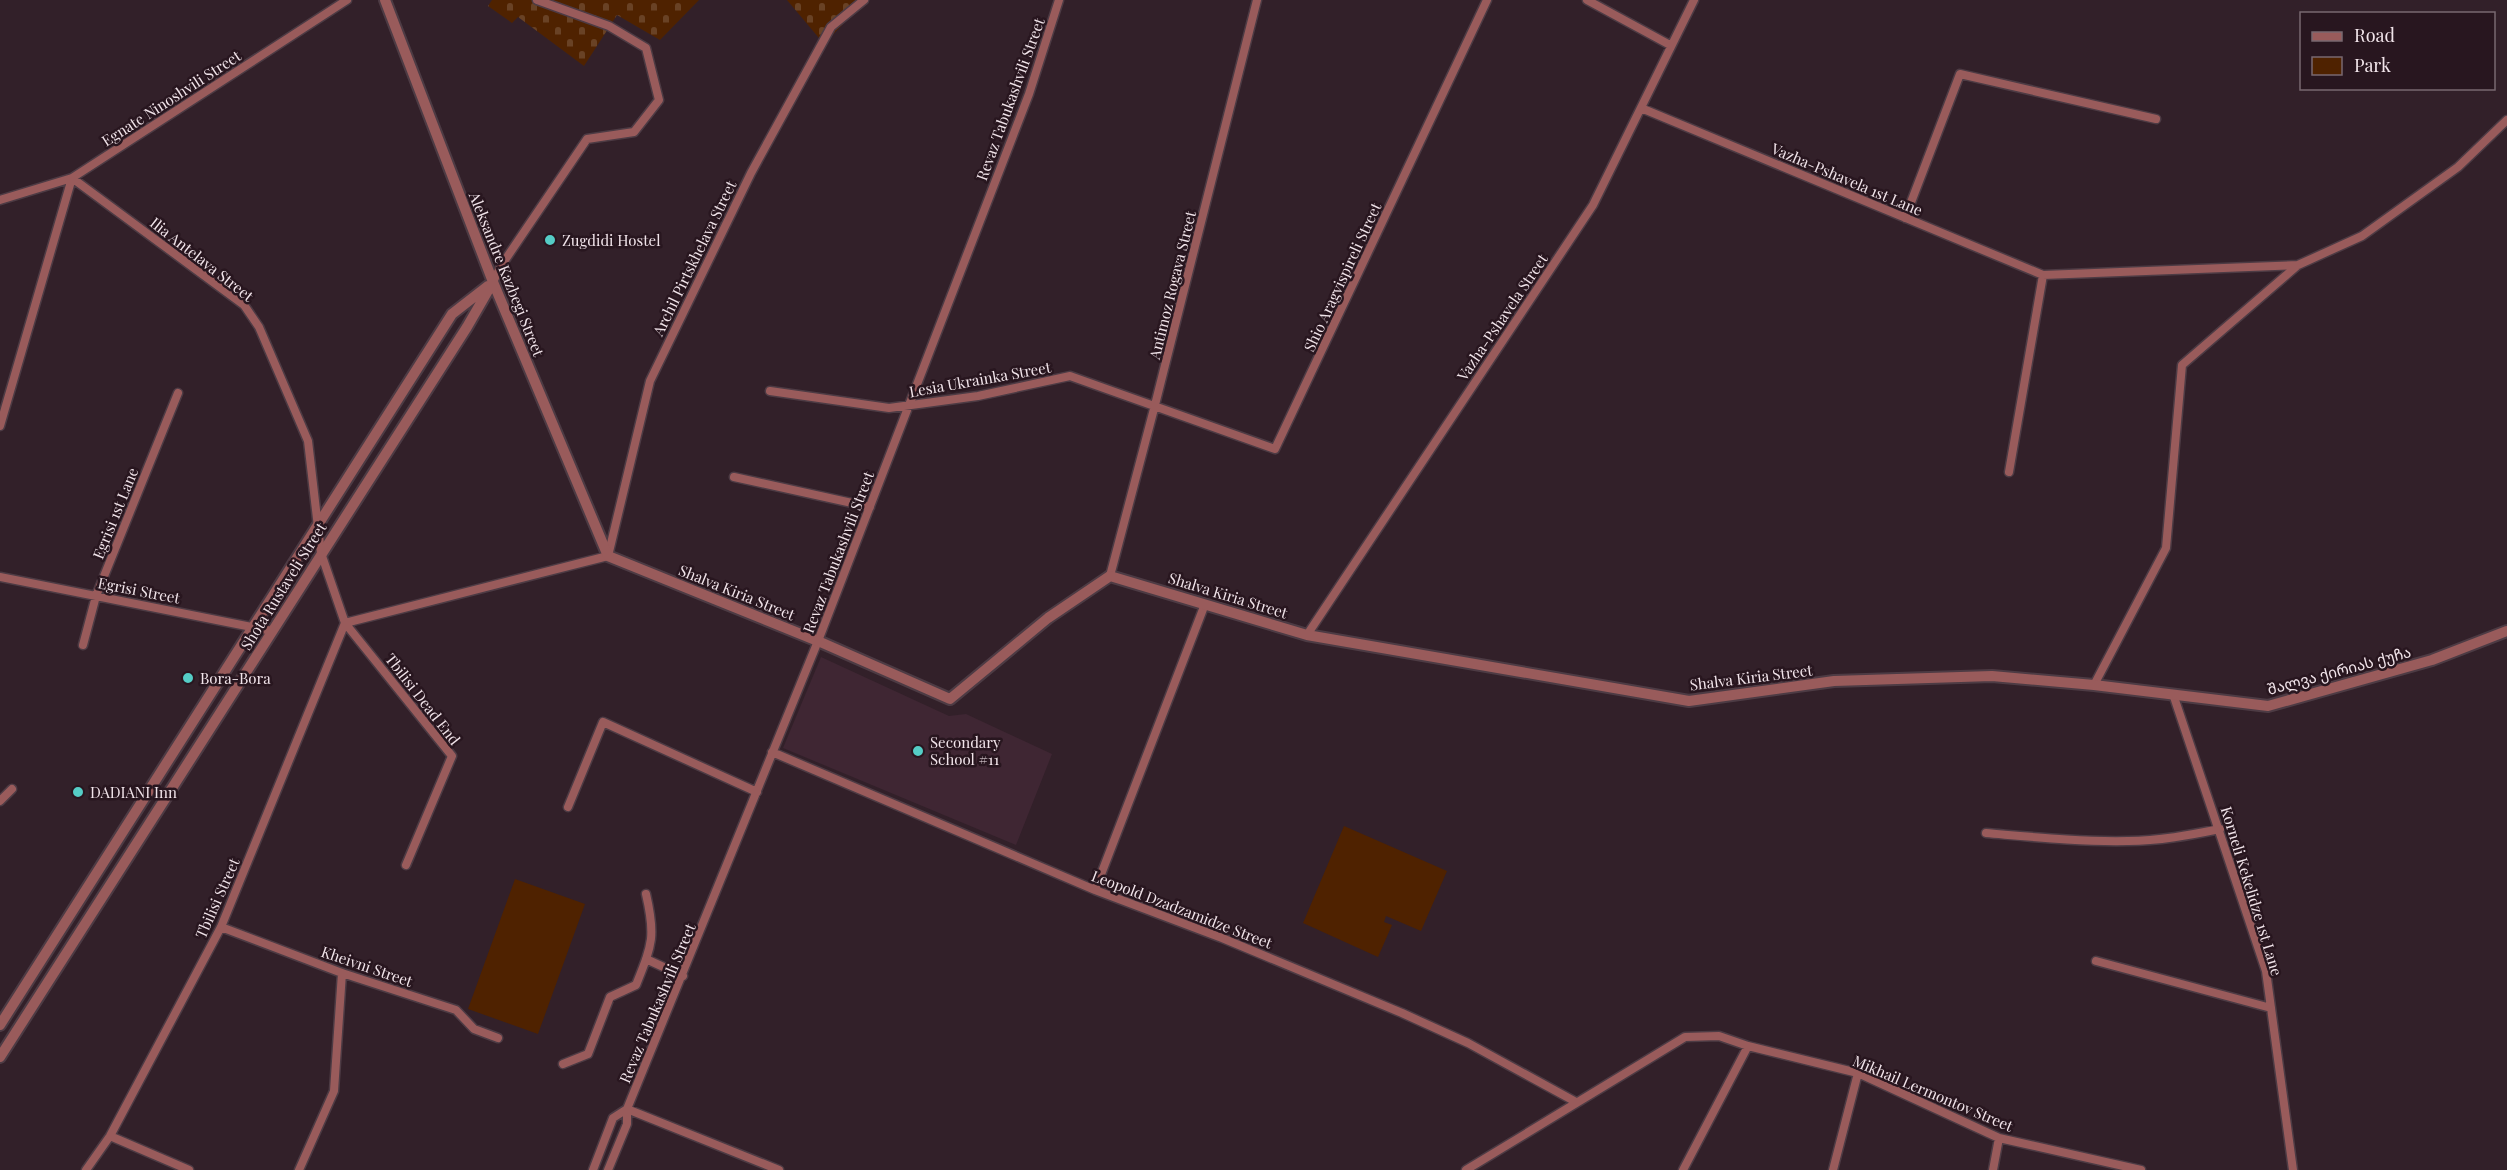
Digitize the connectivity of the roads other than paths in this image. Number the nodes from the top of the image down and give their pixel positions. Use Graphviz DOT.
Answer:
graph roads {
  1 [pos="347,0"];
  2 [pos="385,0"];
  3 [pos="537,0"];
  4 [pos="864,0"];
  5 [pos="1059,0"];
  6 [pos="1257,0"];
  7 [pos="1487,0"];
  8 [pos="1587,0"];
  9 [pos="1694,0"];
  10 [pos="1670,45"];
  11 [pos="1641,108"];
  12 [pos="2156,119"];
  13 [pos="2507,120"];
  14 [pos="72,178"];
  15 [pos="0,200"];
  16 [pos="1905,218"];
  17 [pos="2298,265"];
  18 [pos="2043,275"];
  19 [pos="493,282"];
  20 [pos="770,391"];
  21 [pos="178,393"];
  22 [pos="1155,405"];
  23 [pos="909,406"];
  24 [pos="0,426"];
  25 [pos="2009,472"];
  26 [pos="734,477"];
  27 [pos="870,507"];
  28 [pos="319,526"];
  29 [pos="321,553"];
  30 [pos="608,556"];
  31 [pos="1110,576"];
  32 [pos="0,577"];
  33 [pos="96,596"];
  34 [pos="1205,604"];
  35 [pos="345,623"];
  36 [pos="253,626"];
  37 [pos="272,631"];
  38 [pos="2507,631"];
  39 [pos="1307,635"];
  40 [pos="818,641"];
  41 [pos="83,645"];
  42 [pos="2094,686"];
  43 [pos="2174,697"];
  44 [pos="772,752"];
  45 [pos="12,789"];
  46 [pos="757,792"];
  47 [pos="0,801"];
  48 [pos="568,807"];
  49 [pos="2220,829"];
  50 [pos="1986,833"];
  51 [pos="406,865"];
  52 [pos="1095,890"];
  53 [pos="646,894"];
  54 [pos="221,927"];
  55 [pos="646,959"];
  56 [pos="2096,961"];
  57 [pos="342,973"];
  58 [pos="683,976"];
  59 [pos="2271,1008"];
  60 [pos="0,1025"];
  61 [pos="498,1038"];
  62 [pos="1748,1046"];
  63 [pos="0,1057"];
  64 [pos="562,1064"];
  65 [pos="1858,1073"];
  66 [pos="1576,1102"];
  67 [pos="627,1109"];
  68 [pos="110,1136"];
  69 [pos="1999,1138"];
  70 [pos="86,1170"];
  71 [pos="189,1170"];
  72 [pos="300,1170"];
  73 [pos="592,1170"];
  74 [pos="608,1170"];
  75 [pos="779,1170"];
  76 [pos="1466,1170"];
  77 [pos="1683,1170"];
  78 [pos="1833,1170"];
  79 [pos="1993,1170"];
  80 [pos="2141,1170"];
  81 [pos="2293,1170"];
  1 -- 14 [label="street, Egnate Ninoshvili Street"];
  2 -- 19 [label="street, Aleksandre Kazbegi Street"];
  3 -- 19 [label="street, Shota Rustaveli Street"];
  4 -- 30 [label="street, Archil Pirtskhelava Street"];
  5 -- 23 [label="street, Revaz Tabukashvili Street"];
  6 -- 22 [label="street, Antimoz Rogava Street"];
  7 -- 22 [label="street, Shio Aragvispireli Street"];
  8 -- 10 [label="street"];
  9 -- 10 [label="street, Vazha-Pshavela Street"];
  10 -- 11 [label="street, Vazha-Pshavela Street"];
  11 -- 16 [label="street, Vazha-Pshavela 1st Lane"];
  11 -- 39 [label="street, Vazha-Pshavela Street"];
  12 -- 16 [label="street"];
  13 -- 17 [label="street"];
  14 -- 15 [label="street, Egnate Ninoshvili Street"];
  14 -- 24 [label="street"];
  14 -- 28 [label="street, Ilia Antelava Street"];
  16 -- 18 [label="street, Vazha-Pshavela 1st Lane"];
  17 -- 18 [label="street, Vazha-Pshavela 1st Lane"];
  17 -- 42 [label="street"];
  18 -- 25 [label="street"];
  19 -- 28 [label="street, Shota Rustaveli Street"];
  19 -- 29 [label="street, Shota Rustaveli Street"];
  19 -- 30 [label="street, Aleksandre Kazbegi Street"];
  20 -- 23 [label="street, Lesia Ukrainka Street"];
  21 -- 33 [label="street, Egrisi 1st Lane"];
  22 -- 23 [label="street, Lesia Ukrainka Street"];
  22 -- 31 [label="street, Antimoz Rogava Street"];
  23 -- 27 [label="street, Revaz Tabukashvili Street"];
  26 -- 27 [label="street"];
  27 -- 40 [label="street, Revaz Tabukashvili Street"];
  28 -- 29 [label="street, Ilia Antelava Street"];
  28 -- 36 [label="street, Shota Rustaveli Street"];
  29 -- 35 [label="street, Ilia Antelava Street"];
  29 -- 37 [label="street, Shota Rustaveli Street"];
  30 -- 35 [label="street"];
  30 -- 40 [label="street, Shalva Kiria Street"];
  31 -- 34 [label="street, Shalva Kiria Street"];
  31 -- 40 [label="street, Shalva Kiria Street"];
  32 -- 33 [label="street, Egrisi Street"];
  33 -- 36 [label="street, Egrisi Street"];
  33 -- 41 [label="street, Egrisi 1st Lane"];
  34 -- 39 [label="street, Shalva Kiria Street"];
  34 -- 52 [label="street"];
  35 -- 51 [label="street, Tbilisi Dead End"];
  35 -- 54 [label="street, Tbilisi Street"];
  36 -- 37 [label="street, Egrisi Street"];
  36 -- 60 [label="street, Shota Rustaveli Street"];
  37 -- 63 [label="street, Shota Rustaveli Street"];
  38 -- 43 [label="street, შალვა ქირიას ქუჩა"];
  39 -- 42 [label="street, Shalva Kiria Street"];
  40 -- 44 [label="street, Revaz Tabukashvili Street"];
  42 -- 43 [label="street, Shalva Kiria Street"];
  43 -- 49 [label="street, Korneli Kekelidze 1st Lane"];
  44 -- 46 [label="street, Revaz Tabukashvili Street"];
  44 -- 52 [label="street, Leopold Dzadzamidze Street"];
  45 -- 47 [label="street"];
  46 -- 48 [label="street"];
  46 -- 58 [label="street, Revaz Tabukashvili Street"];
  49 -- 50 [label="street"];
  49 -- 59 [label="street, Korneli Kekelidze 1st Lane"];
  52 -- 66 [label="street, Leopold Dzadzamidze Street"];
  53 -- 55 [label="street"];
  54 -- 57 [label="street, Kheivni Street"];
  54 -- 68 [label="street, Tbilisi Street"];
  55 -- 58 [label="street"];
  55 -- 64 [label="street"];
  56 -- 59 [label="street"];
  57 -- 61 [label="street, Kheivni Street"];
  57 -- 72 [label="street"];
  58 -- 67 [label="street, Revaz Tabukashvili Street"];
  59 -- 81 [label="street, Korneli Kekelidze 1st Lane"];
  62 -- 65 [label="street, Mikhail Lermontov Street"];
  62 -- 66 [label="street, Mikhail Lermontov Street"];
  62 -- 77 [label="street"];
  65 -- 69 [label="street, Mikhail Lermontov Street"];
  65 -- 78 [label="street"];
  66 -- 76 [label="street, Mikhail Lermontov Street"];
  67 -- 73 [label="street, Revaz Tabukashvili Street"];
  67 -- 74 [label="street, Revaz Tabukashvili Street"];
  67 -- 75 [label="street"];
  68 -- 70 [label="street, Tbilisi Street"];
  68 -- 71 [label="street"];
  69 -- 79 [label="street"];
  69 -- 80 [label="street, Mikhail Lermontov Street"];
}
